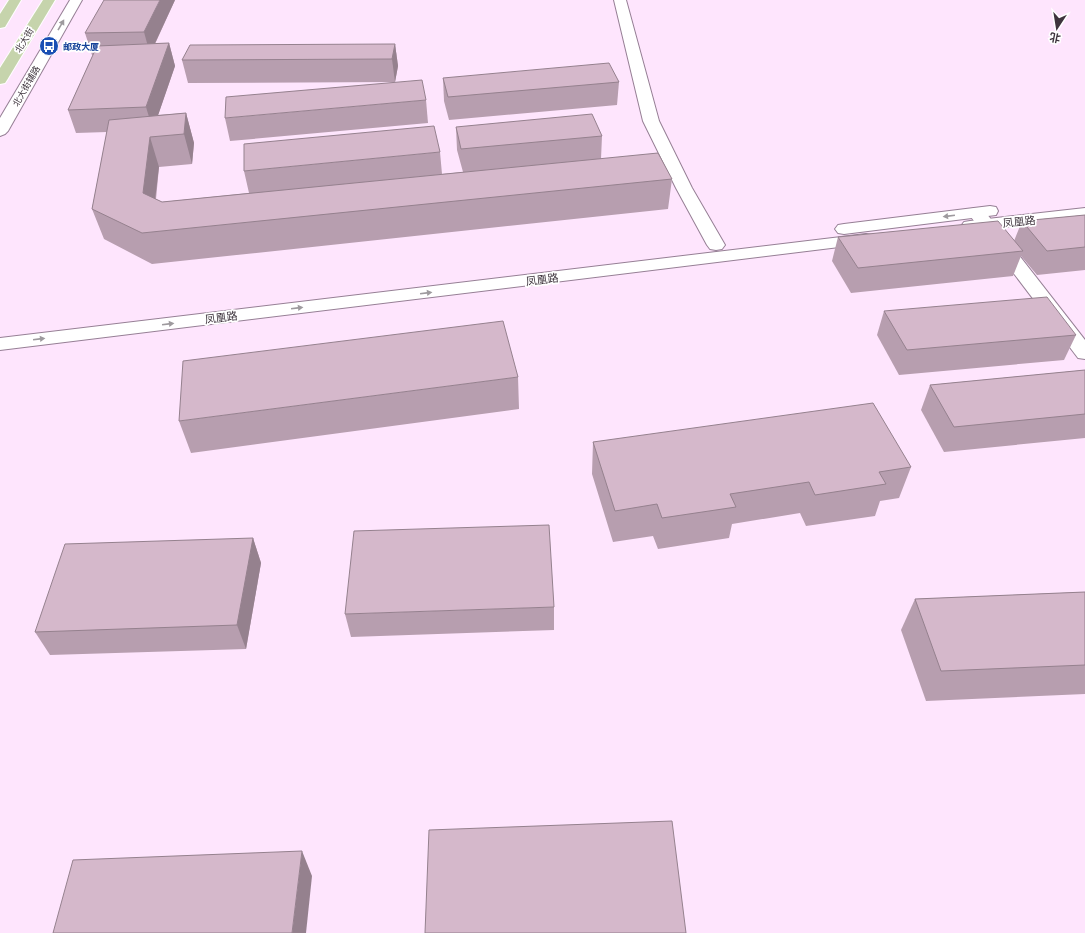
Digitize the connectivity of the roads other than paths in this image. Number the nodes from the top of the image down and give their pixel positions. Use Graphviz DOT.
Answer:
graph roads {
  1 [pos="15,0"];
  2 [pos="49,0"];
  3 [pos="76,0"];
  4 [pos="620,0"];
  5 [pos="0,24"];
  6 [pos="0,80"];
  7 [pos="0,132"];
  8 [pos="1085,201"];
  9 [pos="1085,213"];
  10 [pos="981,219"];
  11 [pos="716,245"];
  12 [pos="0,329"];
  13 [pos="0,344"];
  14 [pos="1085,353"];
  1 -- 5 [label="main road"];
  2 -- 6 [label="main road, 北大街"];
  7 -- 3 [label="street, 北大街辅路, one-way"];
  4 -- 11 [label="street"];
  8 -- 10 [label="street, 凤凰路"];
  9 -- 10 [label="street, 凤凰路"];
  10 -- 11 [label="street, 凤凰路, one-way"];
  13 -- 10 [label="street, 凤凰路, one-way"];
  10 -- 14 [label="street"];
  11 -- 12 [label="street, 凤凰路"];
}
